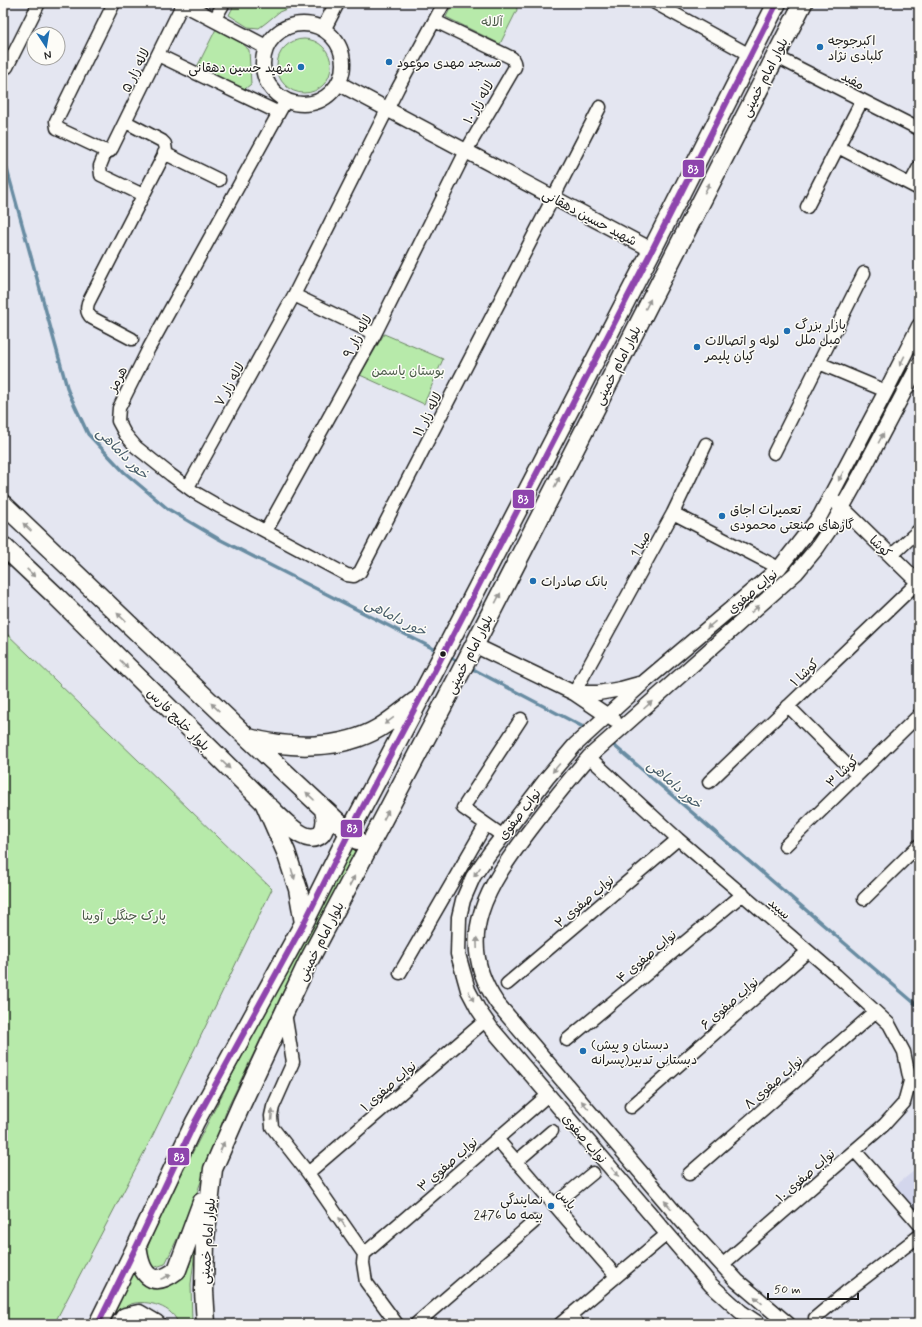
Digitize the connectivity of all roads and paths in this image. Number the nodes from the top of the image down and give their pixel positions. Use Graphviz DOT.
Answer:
graph roads {
  1 [pos="39,3"];
  2 [pos="114,3"];
  3 [pos="183,3"];
  4 [pos="224,3"];
  5 [pos="337,3"];
  6 [pos="444,3"];
  7 [pos="655,3"];
  8 [pos="777,3"];
  9 [pos="803,3"];
  10 [pos="214,20"];
  11 [pos="434,21"];
  12 [pos="324,28"];
  13 [pos="266,47"];
  14 [pos="158,55"];
  15 [pos="750,55"];
  16 [pos="775,56"];
  17 [pos="7,67"];
  18 [pos="338,83"];
  19 [pos="286,100"];
  20 [pos="862,100"];
  21 [pos="600,107"];
  22 [pos="388,109"];
  23 [pos="279,113"];
  24 [pos="126,122"];
  25 [pos="919,129"];
  26 [pos="838,147"];
  27 [pos="109,150"];
  28 [pos="466,151"];
  29 [pos="164,153"];
  30 [pos="919,167"];
  31 [pos="219,180"];
  32 [pos="915,186"];
  33 [pos="143,195"];
  34 [pos="554,198"];
  35 [pos="807,207"];
  36 [pos="652,250"];
  37 [pos="864,273"];
  38 [pos="294,295"];
  39 [pos="919,326"];
  40 [pos="375,334"];
  41 [pos="132,339"];
  42 [pos="819,363"];
  43 [pos="919,364"];
  44 [pos="886,391"];
  45 [pos="706,444"];
  46 [pos="774,453"];
  47 [pos="188,487"];
  48 [pos="830,496"];
  49 [pos="3,504"];
  50 [pos="842,508"];
  51 [pos="673,513"];
  52 [pos="919,530"];
  53 [pos="266,531"];
  54 [pos="3,546"];
  55 [pos="891,556"];
  56 [pos="779,568"];
  57 [pos="354,576"];
  58 [pos="918,583"];
  59 [pos="471,649"];
  60 [pos="644,683"];
  61 [pos="574,693"];
  62 [pos="420,698"];
  63 [pos="788,706"];
  64 [pos="919,715"];
  65 [pos="605,717"];
  66 [pos="521,719"];
  67 [pos="621,729"];
  68 [pos="247,737"];
  69 [pos="578,742"];
  70 [pos="593,753"];
  71 [pos="857,775"];
  72 [pos="709,782"];
  73 [pos="264,802"];
  74 [pos="324,810"];
  75 [pos="486,824"];
  76 [pos="348,833"];
  77 [pos="503,836"];
  78 [pos="678,839"];
  79 [pos="919,845"];
  80 [pos="784,846"];
  81 [pos="368,849"];
  82 [pos="743,894"];
  83 [pos="864,900"];
  84 [pos="304,923"];
  85 [pos="808,952"];
  86 [pos="400,973"];
  87 [pos="507,984"];
  88 [pos="285,1012"];
  89 [pos="875,1012"];
  90 [pos="486,1020"];
  91 [pos="567,1040"];
  92 [pos="564,1080"];
  93 [pos="548,1095"];
  94 [pos="904,1103"];
  95 [pos="631,1106"];
  96 [pos="552,1131"];
  97 [pos="496,1139"];
  98 [pos="855,1151"];
  99 [pos="516,1162"];
  100 [pos="213,1169"];
  101 [pos="308,1173"];
  102 [pos="593,1173"];
  103 [pos="689,1174"];
  104 [pos="554,1205"];
  105 [pos="682,1221"];
  106 [pos="534,1222"];
  107 [pos="919,1224"];
  108 [pos="667,1234"];
  109 [pos="919,1236"];
  110 [pos="137,1245"];
  111 [pos="364,1254"];
  112 [pos="722,1265"];
  113 [pos="616,1276"];
  114 [pos="815,1318"];
  115 [pos="574,1319"];
  116 [pos="98,1324"];
  117 [pos="120,1324"];
  118 [pos="156,1324"];
  119 [pos="206,1324"];
  120 [pos="397,1324"];
  121 [pos="416,1324"];
  122 [pos="560,1324"];
  123 [pos="759,1324"];
  124 [pos="788,1324"];
  1 -- 17 [label="street"];
  2 -- 27 [label="street"];
  3 -- 10 [label="street"];
  3 -- 14 [label="street, لاله زار ۵"];
  4 -- 10 [label="street"];
  5 -- 12 [label="street"];
  6 -- 11 [label="street, لاله زار ۷"];
  7 -- 15 [label="street"];
  8 -- 15 [label="main road, بلوار امام خمینی"];
  9 -- 16 [label="main road, بلوار امام خمینی"];
  10 -- 13 [label="street"];
  11 -- 22 [label="street, لاله زار ۷"];
  11 -- 28 [label="street, لاله زار ۱۰"];
  12 -- 13 [label="street"];
  12 -- 18 [label="street"];
  13 -- 19 [label="street"];
  14 -- 23 [label="street"];
  14 -- 24 [label="street, لاله زار ۵"];
  15 -- 36 [label="main road, بلوار امام خمینی"];
  16 -- 20 [label="street, مفید"];
  59 -- 16 [label="main road, بلوار امام خمینی, one-way"];
  18 -- 19 [label="street"];
  18 -- 22 [label="street, شهید حسین دهقانی"];
  19 -- 23 [label="street, هرمز"];
  20 -- 25 [label="street, مفید"];
  20 -- 26 [label="street"];
  21 -- 34 [label="street, لاله زار ۱۱"];
  22 -- 28 [label="street, شهید حسین دهقانی"];
  22 -- 38 [label="street, لاله زار ۷"];
  23 -- 47 [label="street, هرمز"];
  24 -- 27 [label="street, لاله زار ۵"];
  24 -- 29 [label="street"];
  26 -- 32 [label="street"];
  26 -- 35 [label="street"];
  27 -- 33 [label="street, لاله زار ۵"];
  28 -- 34 [label="street, شهید حسین دهقانی"];
  28 -- 40 [label="street, لاله زار ۹"];
  29 -- 31 [label="street"];
  29 -- 33 [label="street"];
  30 -- 32 [label="street"];
  33 -- 41 [label="street"];
  34 -- 36 [label="street, شهید حسین دهقانی"];
  34 -- 57 [label="street, لاله زار ۱۱"];
  36 -- 62 [label="main road, بلوار امام خمینی"];
  37 -- 42 [label="street"];
  38 -- 40 [label="street"];
  38 -- 47 [label="street, لاله زار ۷"];
  39 -- 44 [label="street, نواب صفوی, one-way"];
  40 -- 53 [label="street, لاله زار ۹"];
  42 -- 44 [label="street"];
  42 -- 46 [label="street"];
  50 -- 43 [label="street, نواب صفوی, one-way"];
  44 -- 48 [label="street, نواب صفوی, one-way"];
  45 -- 51 [label="street, صبا 1"];
  47 -- 53 [label="street, هرمز"];
  48 -- 50 [label="street, کوشا"];
  48 -- 56 [label="street, نواب صفوی"];
  68 -- 49 [label="main road, one-way"];
  50 -- 55 [label="street, کوشا"];
  67 -- 50 [label="street, نواب صفوی, one-way"];
  51 -- 56 [label="street"];
  51 -- 61 [label="street, صبا 1"];
  52 -- 55 [label="street"];
  53 -- 57 [label="street, هرمز"];
  54 -- 73 [label="main road, بلوار خلیج فارس, one-way"];
  55 -- 58 [label="street, کوشا"];
  56 -- 60 [label="street, نواب صفوی, one-way"];
  58 -- 63 [label="street, کوشا ۱"];
  59 -- 61 [label="street"];
  81 -- 59 [label="main road, بلوار امام خمینی, one-way"];
  60 -- 61 [label="street"];
  60 -- 65 [label="street, نواب صفوی"];
  61 -- 65 [label="street"];
  62 -- 68 [label="main road, one-way"];
  62 -- 76 [label="main road, بلوار امام خمینی"];
  63 -- 71 [label="street"];
  63 -- 72 [label="street, کوشا ۱"];
  64 -- 71 [label="street, کوشا ۳"];
  65 -- 67 [label="street"];
  65 -- 69 [label="street, نواب صفوی"];
  66 -- 75 [label="street"];
  67 -- 70 [label="street, نواب صفوی"];
  74 -- 68 [label="main road, one-way"];
  69 -- 70 [label="street"];
  69 -- 77 [label="street, نواب صفوی, one-way"];
  70 -- 78 [label="street, سپید"];
  92 -- 70 [label="street, نواب صفوی, one-way"];
  71 -- 80 [label="street, کوشا ۳"];
  73 -- 74 [label="main road"];
  73 -- 84 [label="main road, بلوار خلیج فارس, one-way"];
  74 -- 76 [label="main road"];
  75 -- 77 [label="street"];
  75 -- 86 [label="street"];
  76 -- 81 [label="main road"];
  76 -- 84 [label="main road, بلوار امام خمینی"];
  77 -- 90 [label="street, نواب صفوی, one-way"];
  78 -- 82 [label="street, سپید"];
  78 -- 87 [label="street, نواب صفوی ۲"];
  79 -- 83 [label="street"];
  88 -- 81 [label="main road, بلوار امام خمینی, one-way"];
  82 -- 85 [label="street, سپید"];
  82 -- 91 [label="street, نواب صفوی ۴"];
  84 -- 110 [label="main road, بلوار امام خمینی"];
  85 -- 89 [label="street, سپید"];
  85 -- 95 [label="street, نواب صفوی ۶"];
  100 -- 88 [label="main road, بلوار امام خمینی, one-way"];
  101 -- 88 [label="street, one-way"];
  89 -- 94 [label="street, سپید"];
  89 -- 103 [label="street, نواب صفوی ۸"];
  90 -- 93 [label="street, نواب صفوی"];
  90 -- 101 [label="street, نواب صفوی ۱"];
  92 -- 93 [label="street"];
  105 -- 92 [label="street, نواب صفوی, one-way"];
  93 -- 97 [label="street, نواب صفوی ۳"];
  93 -- 108 [label="street, نواب صفوی, one-way"];
  94 -- 98 [label="street, نواب صفوی ۱۰"];
  96 -- 99 [label="street"];
  97 -- 99 [label="street, یاس"];
  97 -- 111 [label="street, نواب صفوی ۳"];
  98 -- 107 [label="street"];
  98 -- 112 [label="street, نواب صفوی ۱۰"];
  99 -- 104 [label="street, یاس"];
  110 -- 100 [label="main road, one-way"];
  100 -- 119 [label="main road, بلوار امام خمینی"];
  111 -- 101 [label="street, one-way"];
  102 -- 104 [label="street"];
  104 -- 113 [label="street, یاس"];
  105 -- 108 [label="street"];
  105 -- 112 [label="street, نواب صفوی"];
  106 -- 121 [label="street"];
  108 -- 113 [label="street"];
  108 -- 123 [label="street, نواب صفوی"];
  109 -- 114 [label="street"];
  110 -- 116 [label="main road, بلوار امام خمینی"];
  111 -- 120 [label="street"];
  124 -- 112 [label="street, نواب صفوی, one-way"];
  113 -- 115 [label="street"];
  115 -- 122 [label="street"];
  117 -- 118 [label="main road"];
}
